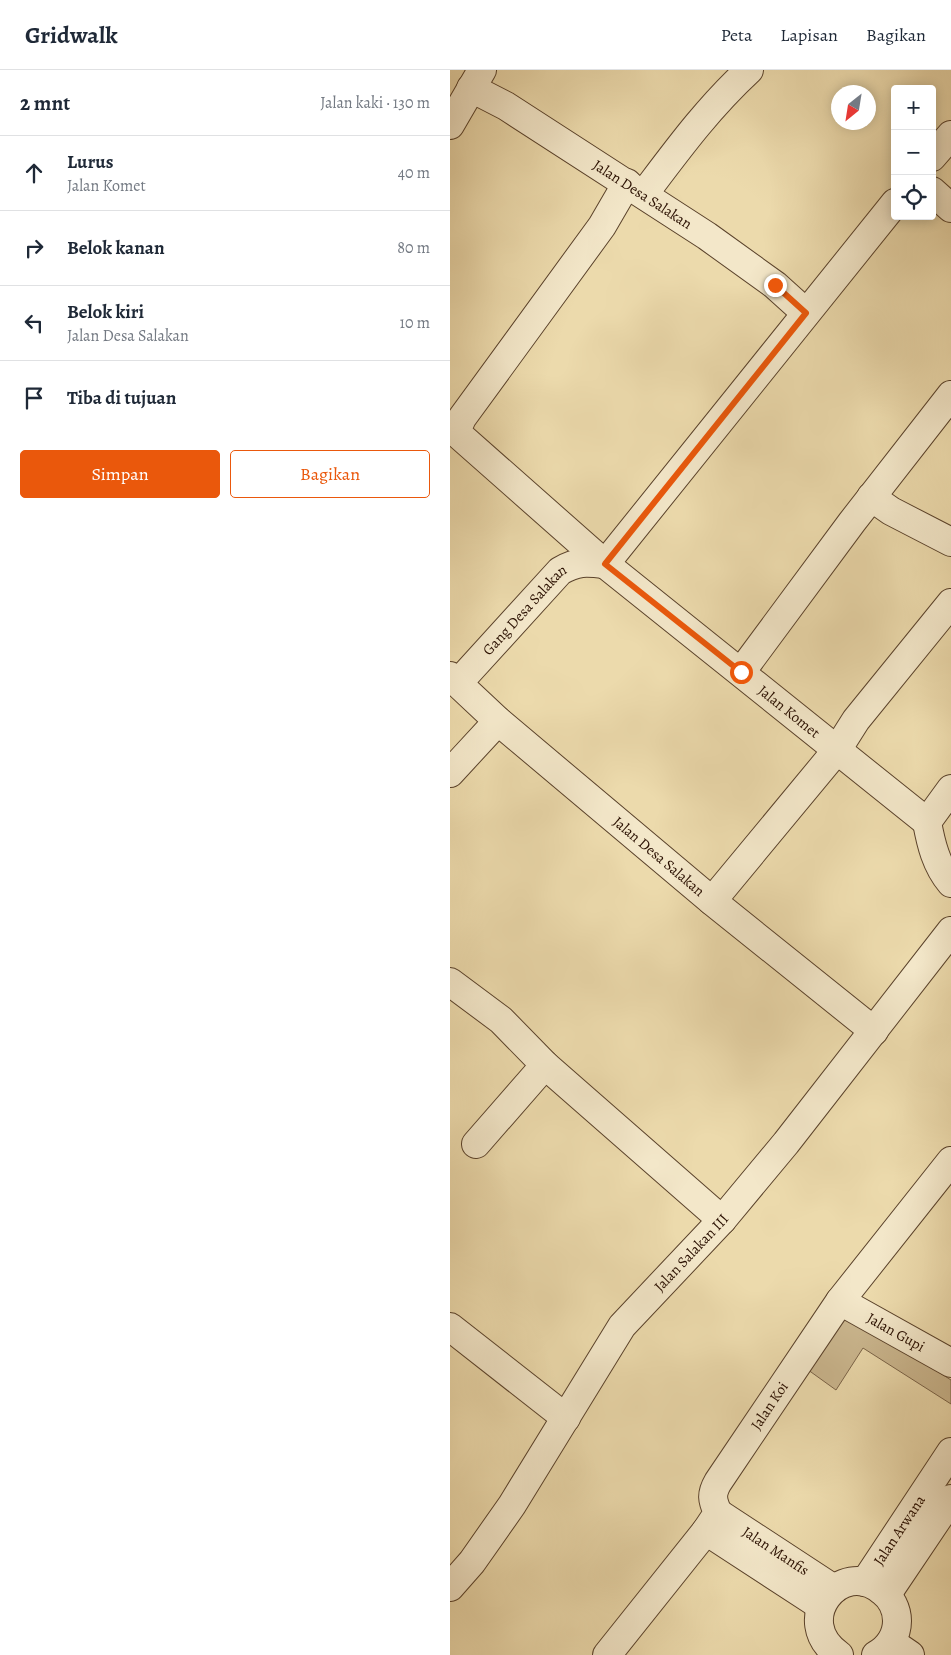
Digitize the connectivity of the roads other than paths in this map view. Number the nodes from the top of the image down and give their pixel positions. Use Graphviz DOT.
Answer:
graph roads {
  1 [pos="748,70"];
  2 [pos="476,79"];
  3 [pos="450,125"];
  4 [pos="951,135"];
  5 [pos="936,152"];
  6 [pos="636,188"];
  7 [pos="936,195"];
  8 [pos="891,208"];
  9 [pos="951,208"];
  10 [pos="806,313"];
  11 [pos="951,394"];
  12 [pos="871,497"];
  13 [pos="951,542"];
  14 [pos="605,564"];
  15 [pos="951,603"];
  16 [pos="741,672"];
  17 [pos="454,679"];
  18 [pos="498,721"];
  19 [pos="837,750"];
  20 [pos="450,773"];
  21 [pos="951,789"];
  22 [pos="927,822"];
  23 [pos="951,883"];
  24 [pos="712,902"];
  25 [pos="951,931"];
  26 [pos="450,982"];
  27 [pos="874,1031"];
  28 [pos="545,1065"];
  29 [pos="476,1144"];
  30 [pos="951,1161"];
  31 [pos="722,1220"];
  32 [pos="840,1301"];
  33 [pos="450,1327"];
  34 [pos="951,1363"];
  35 [pos="566,1418"];
  36 [pos="951,1452"];
  37 [pos="951,1499"];
  38 [pos="712,1522"];
  39 [pos="450,1587"];
  40 [pos="876,1588"];
  41 [pos="827,1598"];
  42 [pos="887,1652"];
  43 [pos="832,1653"];
  44 [pos="607,1655"];
  1 -- 6 [label="street"];
  2 -- 3 [label="street"];
  2 -- 6 [label="street, Jalan Desa Salakan"];
  4 -- 5 [label="street"];
  6 -- 10 [label="street, Jalan Desa Salakan"];
  6 -- 14 [label="street, Jalan Komet"];
  7 -- 9 [label="street"];
  8 -- 10 [label="street"];
  10 -- 14 [label="street"];
  11 -- 12 [label="street"];
  12 -- 13 [label="street"];
  12 -- 16 [label="street"];
  14 -- 16 [label="street, Jalan Komet"];
  14 -- 17 [label="street, Gang Desa Salakan"];
  15 -- 19 [label="street"];
  16 -- 19 [label="street, Jalan Komet"];
  17 -- 18 [label="street, Jalan Desa Salakan"];
  18 -- 20 [label="street"];
  18 -- 24 [label="street, Jalan Desa Salakan"];
  19 -- 22 [label="street, Jalan Komet"];
  19 -- 24 [label="street"];
  21 -- 22 [label="street"];
  22 -- 23 [label="street"];
  24 -- 27 [label="street, Jalan Desa Salakan"];
  25 -- 27 [label="street, Jalan Salakan III"];
  26 -- 28 [label="street"];
  27 -- 31 [label="street, Jalan Salakan III"];
  28 -- 29 [label="street"];
  28 -- 31 [label="street"];
  30 -- 32 [label="street, Jalan Koi"];
  31 -- 35 [label="street, Jalan Salakan III"];
  32 -- 34 [label="street, Jalan Gupi"];
  32 -- 38 [label="street, Jalan Koi"];
  33 -- 35 [label="street"];
  35 -- 39 [label="street, Jalan Salakan III"];
  36 -- 40 [label="street, Jalan Arwana"];
  37 -- 40 [label="street, Jalan Arwana"];
  38 -- 41 [label="street, Jalan Manfis"];
  38 -- 44 [label="street"];
  40 -- 41 [label="street"];
  40 -- 42 [label="street"];
  41 -- 43 [label="street"];
}
